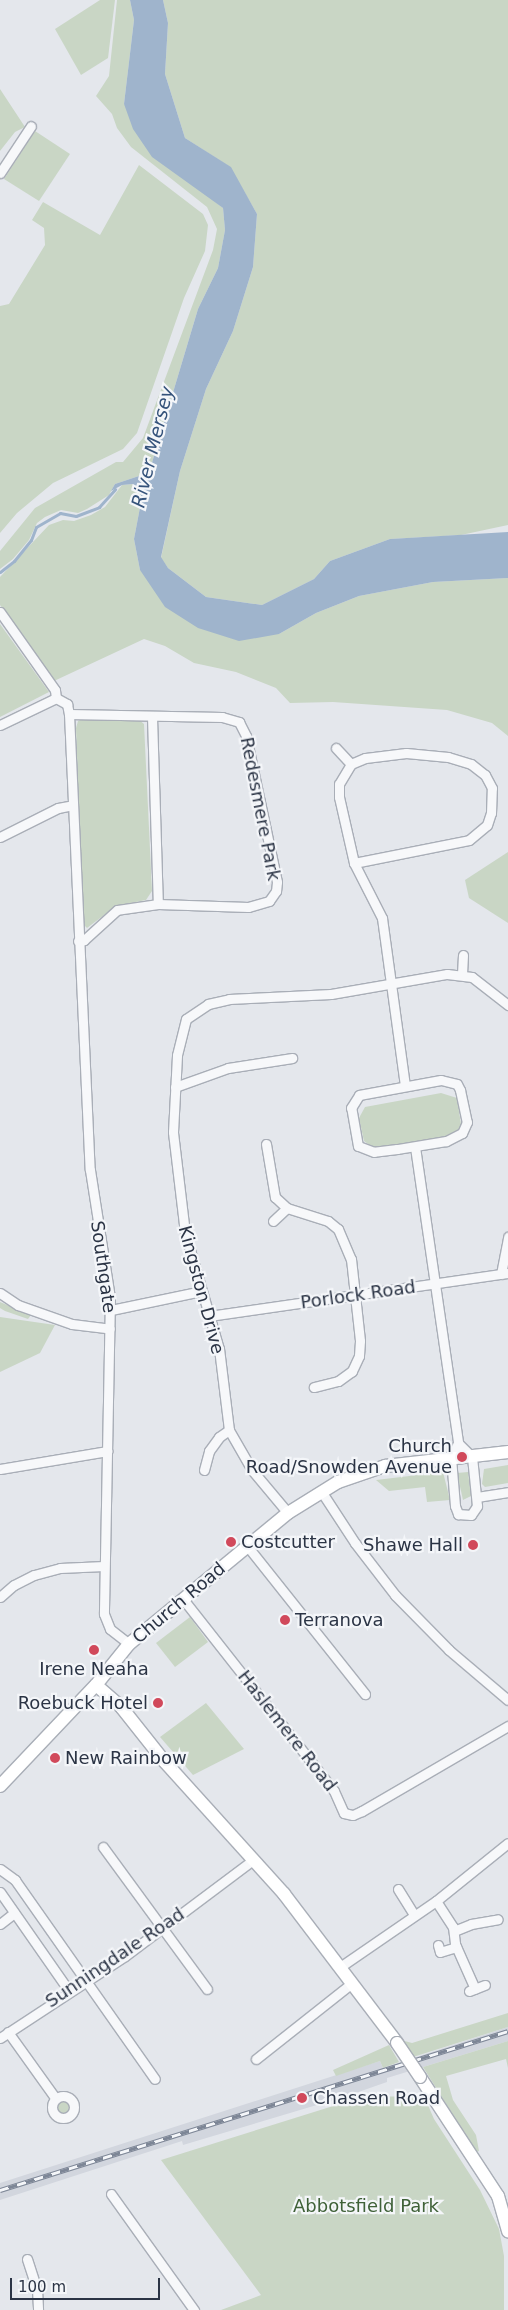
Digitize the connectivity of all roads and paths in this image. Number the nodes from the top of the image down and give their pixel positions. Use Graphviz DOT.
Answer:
graph roads {
  1 [pos="31,126"];
  2 [pos="0,173"];
  3 [pos="0,612"];
  4 [pos="56,698"];
  5 [pos="69,714"];
  6 [pos="152,717"];
  7 [pos="0,725"];
  8 [pos="336,748"];
  9 [pos="351,764"];
  10 [pos="73,806"];
  11 [pos="0,837"];
  12 [pos="354,863"];
  13 [pos="158,904"];
  14 [pos="78,941"];
  15 [pos="463,955"];
  16 [pos="462,974"];
  17 [pos="390,983"];
  18 [pos="508,1005"];
  19 [pos="292,1058"];
  20 [pos="405,1085"];
  21 [pos="175,1087"];
  22 [pos="266,1144"];
  23 [pos="414,1147"];
  24 [pos="287,1208"];
  25 [pos="273,1221"];
  26 [pos="508,1237"];
  27 [pos="504,1273"];
  28 [pos="434,1285"];
  29 [pos="200,1292"];
  30 [pos="0,1293"];
  31 [pos="355,1295"];
  32 [pos="110,1310"];
  33 [pos="209,1316"];
  34 [pos="110,1329"];
  35 [pos="314,1387"];
  36 [pos="229,1430"];
  37 [pos="458,1443"];
  38 [pos="108,1451"];
  39 [pos="508,1452"];
  40 [pos="472,1457"];
  41 [pos="451,1458"];
  42 [pos="0,1469"];
  43 [pos="204,1470"];
  44 [pos="321,1491"];
  45 [pos="508,1492"];
  46 [pos="477,1497"];
  47 [pos="288,1513"];
  48 [pos="248,1547"];
  49 [pos="104,1566"];
  50 [pos="0,1597"];
  51 [pos="183,1599"];
  52 [pos="129,1644"];
  53 [pos="96,1685"];
  54 [pos="365,1694"];
  55 [pos="508,1700"];
  56 [pos="508,1726"];
  57 [pos="0,1786"];
  58 [pos="508,1844"];
  59 [pos="103,1847"];
  60 [pos="253,1860"];
  61 [pos="0,1869"];
  62 [pos="398,1889"];
  63 [pos="0,1892"];
  64 [pos="436,1901"];
  65 [pos="14,1913"];
  66 [pos="414,1915"];
  67 [pos="498,1919"];
  68 [pos="0,1924"];
  69 [pos="163,1927"];
  70 [pos="454,1931"];
  71 [pos="438,1945"];
  72 [pos="456,1947"];
  73 [pos="340,1967"];
  74 [pos="85,1982"];
  75 [pos="352,1983"];
  76 [pos="485,1985"];
  77 [pos="207,1989"];
  78 [pos="69,1991"];
  79 [pos="8,2032"];
  80 [pos="0,2038"];
  81 [pos="256,2059"];
  82 [pos="155,2079"];
  83 [pos="56,2098"];
  84 [pos="111,2194"];
  85 [pos="507,2217"];
  86 [pos="508,2232"];
  87 [pos="27,2259"];
  88 [pos="38,2310"];
  89 [pos="194,2310"];
  1 -- 2 [label="street"];
  3 -- 4 [label="street"];
  4 -- 5 [label="street"];
  4 -- 7 [label="street"];
  5 -- 6 [label="street, Redesmere Park"];
  5 -- 10 [label="street"];
  6 -- 13 [label="street"];
  6 -- 13 [label="street, Redesmere Park"];
  8 -- 9 [label="street"];
  9 -- 12 [label="street"];
  9 -- 12 [label="street"];
  10 -- 11 [label="street"];
  10 -- 14 [label="street"];
  12 -- 17 [label="street"];
  13 -- 14 [label="street, Redesmere Park"];
  14 -- 32 [label="street, Southgate"];
  15 -- 16 [label="street"];
  16 -- 17 [label="street, Kingston Drive"];
  16 -- 18 [label="street"];
  17 -- 20 [label="street"];
  17 -- 21 [label="street, Kingston Drive"];
  19 -- 21 [label="street"];
  20 -- 23 [label="street"];
  20 -- 23 [label="street"];
  21 -- 29 [label="street, Kingston Drive"];
  22 -- 24 [label="street"];
  23 -- 28 [label="street"];
  24 -- 25 [label="street"];
  24 -- 31 [label="street"];
  26 -- 27 [label="street"];
  27 -- 28 [label="street, Porlock Road"];
  28 -- 31 [label="street, Porlock Road"];
  28 -- 37 [label="street"];
  29 -- 32 [label="street"];
  29 -- 33 [label="street, Kingston Drive"];
  30 -- 34 [label="street"];
  31 -- 33 [label="street, Porlock Road"];
  31 -- 35 [label="street"];
  32 -- 34 [label="street, Southgate"];
  33 -- 36 [label="street, Kingston Drive"];
  34 -- 38 [label="street, Southgate"];
  36 -- 43 [label="street"];
  36 -- 47 [label="street, Kingston Drive"];
  37 -- 40 [label="street"];
  37 -- 41 [label="street"];
  38 -- 42 [label="street"];
  38 -- 49 [label="street, Southgate"];
  39 -- 40 [label="street, Church Road"];
  40 -- 41 [label="street, Church Road"];
  40 -- 46 [label="street"];
  41 -- 44 [label="street, Church Road"];
  41 -- 46 [label="street"];
  44 -- 47 [label="street, Church Road"];
  44 -- 55 [label="street"];
  45 -- 46 [label="street"];
  47 -- 48 [label="street, Church Road"];
  48 -- 51 [label="street, Church Road"];
  48 -- 54 [label="street"];
  49 -- 50 [label="street"];
  49 -- 52 [label="street, Southgate"];
  51 -- 52 [label="street, Church Road"];
  51 -- 56 [label="street, Haslemere Road"];
  52 -- 53 [label="street, Church Road"];
  53 -- 57 [label="street, Church Road"];
  53 -- 60 [label="street"];
  58 -- 64 [label="street"];
  59 -- 69 [label="street"];
  60 -- 69 [label="street, Sunningdale Road"];
  60 -- 73 [label="street"];
  61 -- 74 [label="street"];
  62 -- 66 [label="street"];
  63 -- 65 [label="street"];
  64 -- 66 [label="street"];
  64 -- 70 [label="street"];
  65 -- 68 [label="street"];
  65 -- 78 [label="street"];
  66 -- 73 [label="street"];
  67 -- 70 [label="street"];
  69 -- 74 [label="street, Sunningdale Road"];
  69 -- 77 [label="street"];
  70 -- 72 [label="street"];
  71 -- 72 [label="street"];
  72 -- 76 [label="street"];
  73 -- 75 [label="street"];
  74 -- 78 [label="street, Sunningdale Road"];
  74 -- 82 [label="street"];
  75 -- 81 [label="street"];
  75 -- 85 [label="street, bridge"];
  78 -- 79 [label="street, Sunningdale Road"];
  79 -- 80 [label="street, Sunningdale Road"];
  79 -- 83 [label="street"];
  84 -- 89 [label="street"];
  85 -- 86 [label="street"];
  87 -- 88 [label="street"];
}
